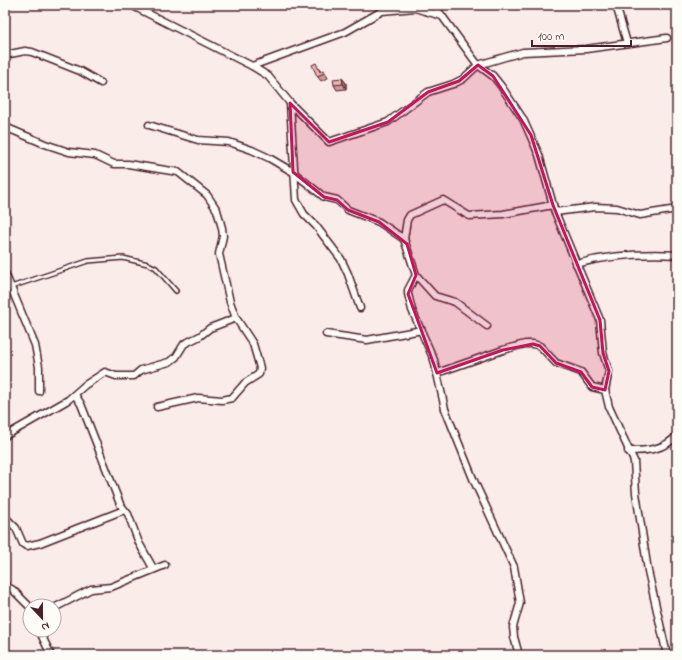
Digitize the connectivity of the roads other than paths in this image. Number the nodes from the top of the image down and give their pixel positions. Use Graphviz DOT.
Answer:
graph roads {
  1 [pos="131,5"];
  2 [pos="434,5"];
  3 [pos="616,5"];
  4 [pos="442,16"];
  5 [pos="667,38"];
  6 [pos="627,43"];
  7 [pos="5,55"];
  8 [pos="252,66"];
  9 [pos="478,66"];
  10 [pos="101,83"];
  11 [pos="290,103"];
  12 [pos="149,125"];
  13 [pos="5,127"];
  14 [pos="293,172"];
  15 [pos="554,208"];
  16 [pos="677,209"];
  17 [pos="404,239"];
  18 [pos="677,255"];
  19 [pos="576,264"];
  20 [pos="5,273"];
  21 [pos="416,275"];
  22 [pos="11,287"];
  23 [pos="176,291"];
  24 [pos="360,308"];
  25 [pos="236,318"];
  26 [pos="486,326"];
  27 [pos="422,330"];
  28 [pos="326,334"];
  29 [pos="437,373"];
  30 [pos="605,390"];
  31 [pos="38,391"];
  32 [pos="75,395"];
  33 [pos="157,407"];
  34 [pos="677,435"];
  35 [pos="5,436"];
  36 [pos="628,451"];
  37 [pos="124,510"];
  38 [pos="7,519"];
  39 [pos="165,565"];
  40 [pos="153,568"];
  41 [pos="5,585"];
  42 [pos="22,598"];
  43 [pos="62,604"];
  44 [pos="43,638"];
  45 [pos="51,655"];
  46 [pos="519,655"];
  47 [pos="667,655"];
  1 -- 8 [label="street"];
  2 -- 4 [label="street"];
  3 -- 6 [label="street"];
  4 -- 8 [label="street"];
  4 -- 9 [label="street"];
  5 -- 6 [label="street"];
  6 -- 9 [label="street"];
  7 -- 10 [label="street"];
  8 -- 11 [label="street"];
  9 -- 11 [label="street"];
  9 -- 15 [label="street"];
  11 -- 14 [label="street"];
  12 -- 14 [label="street"];
  13 -- 25 [label="street"];
  14 -- 17 [label="street"];
  14 -- 24 [label="street"];
  15 -- 16 [label="street"];
  15 -- 17 [label="street"];
  15 -- 19 [label="street"];
  17 -- 21 [label="street"];
  18 -- 19 [label="street"];
  19 -- 30 [label="street"];
  20 -- 22 [label="street"];
  21 -- 26 [label="street"];
  21 -- 27 [label="street"];
  22 -- 23 [label="lane"];
  22 -- 31 [label="street"];
  25 -- 32 [label="street"];
  25 -- 33 [label="street"];
  27 -- 28 [label="street"];
  27 -- 29 [label="street"];
  29 -- 30 [label="street"];
  29 -- 46 [label="street"];
  30 -- 36 [label="street"];
  32 -- 35 [label="street"];
  32 -- 37 [label="street"];
  34 -- 36 [label="street"];
  36 -- 47 [label="street"];
  37 -- 38 [label="street"];
  37 -- 40 [label="street"];
  39 -- 40 [label="street"];
  40 -- 43 [label="street"];
  41 -- 42 [label="street"];
  44 -- 45 [label="street"];
}
